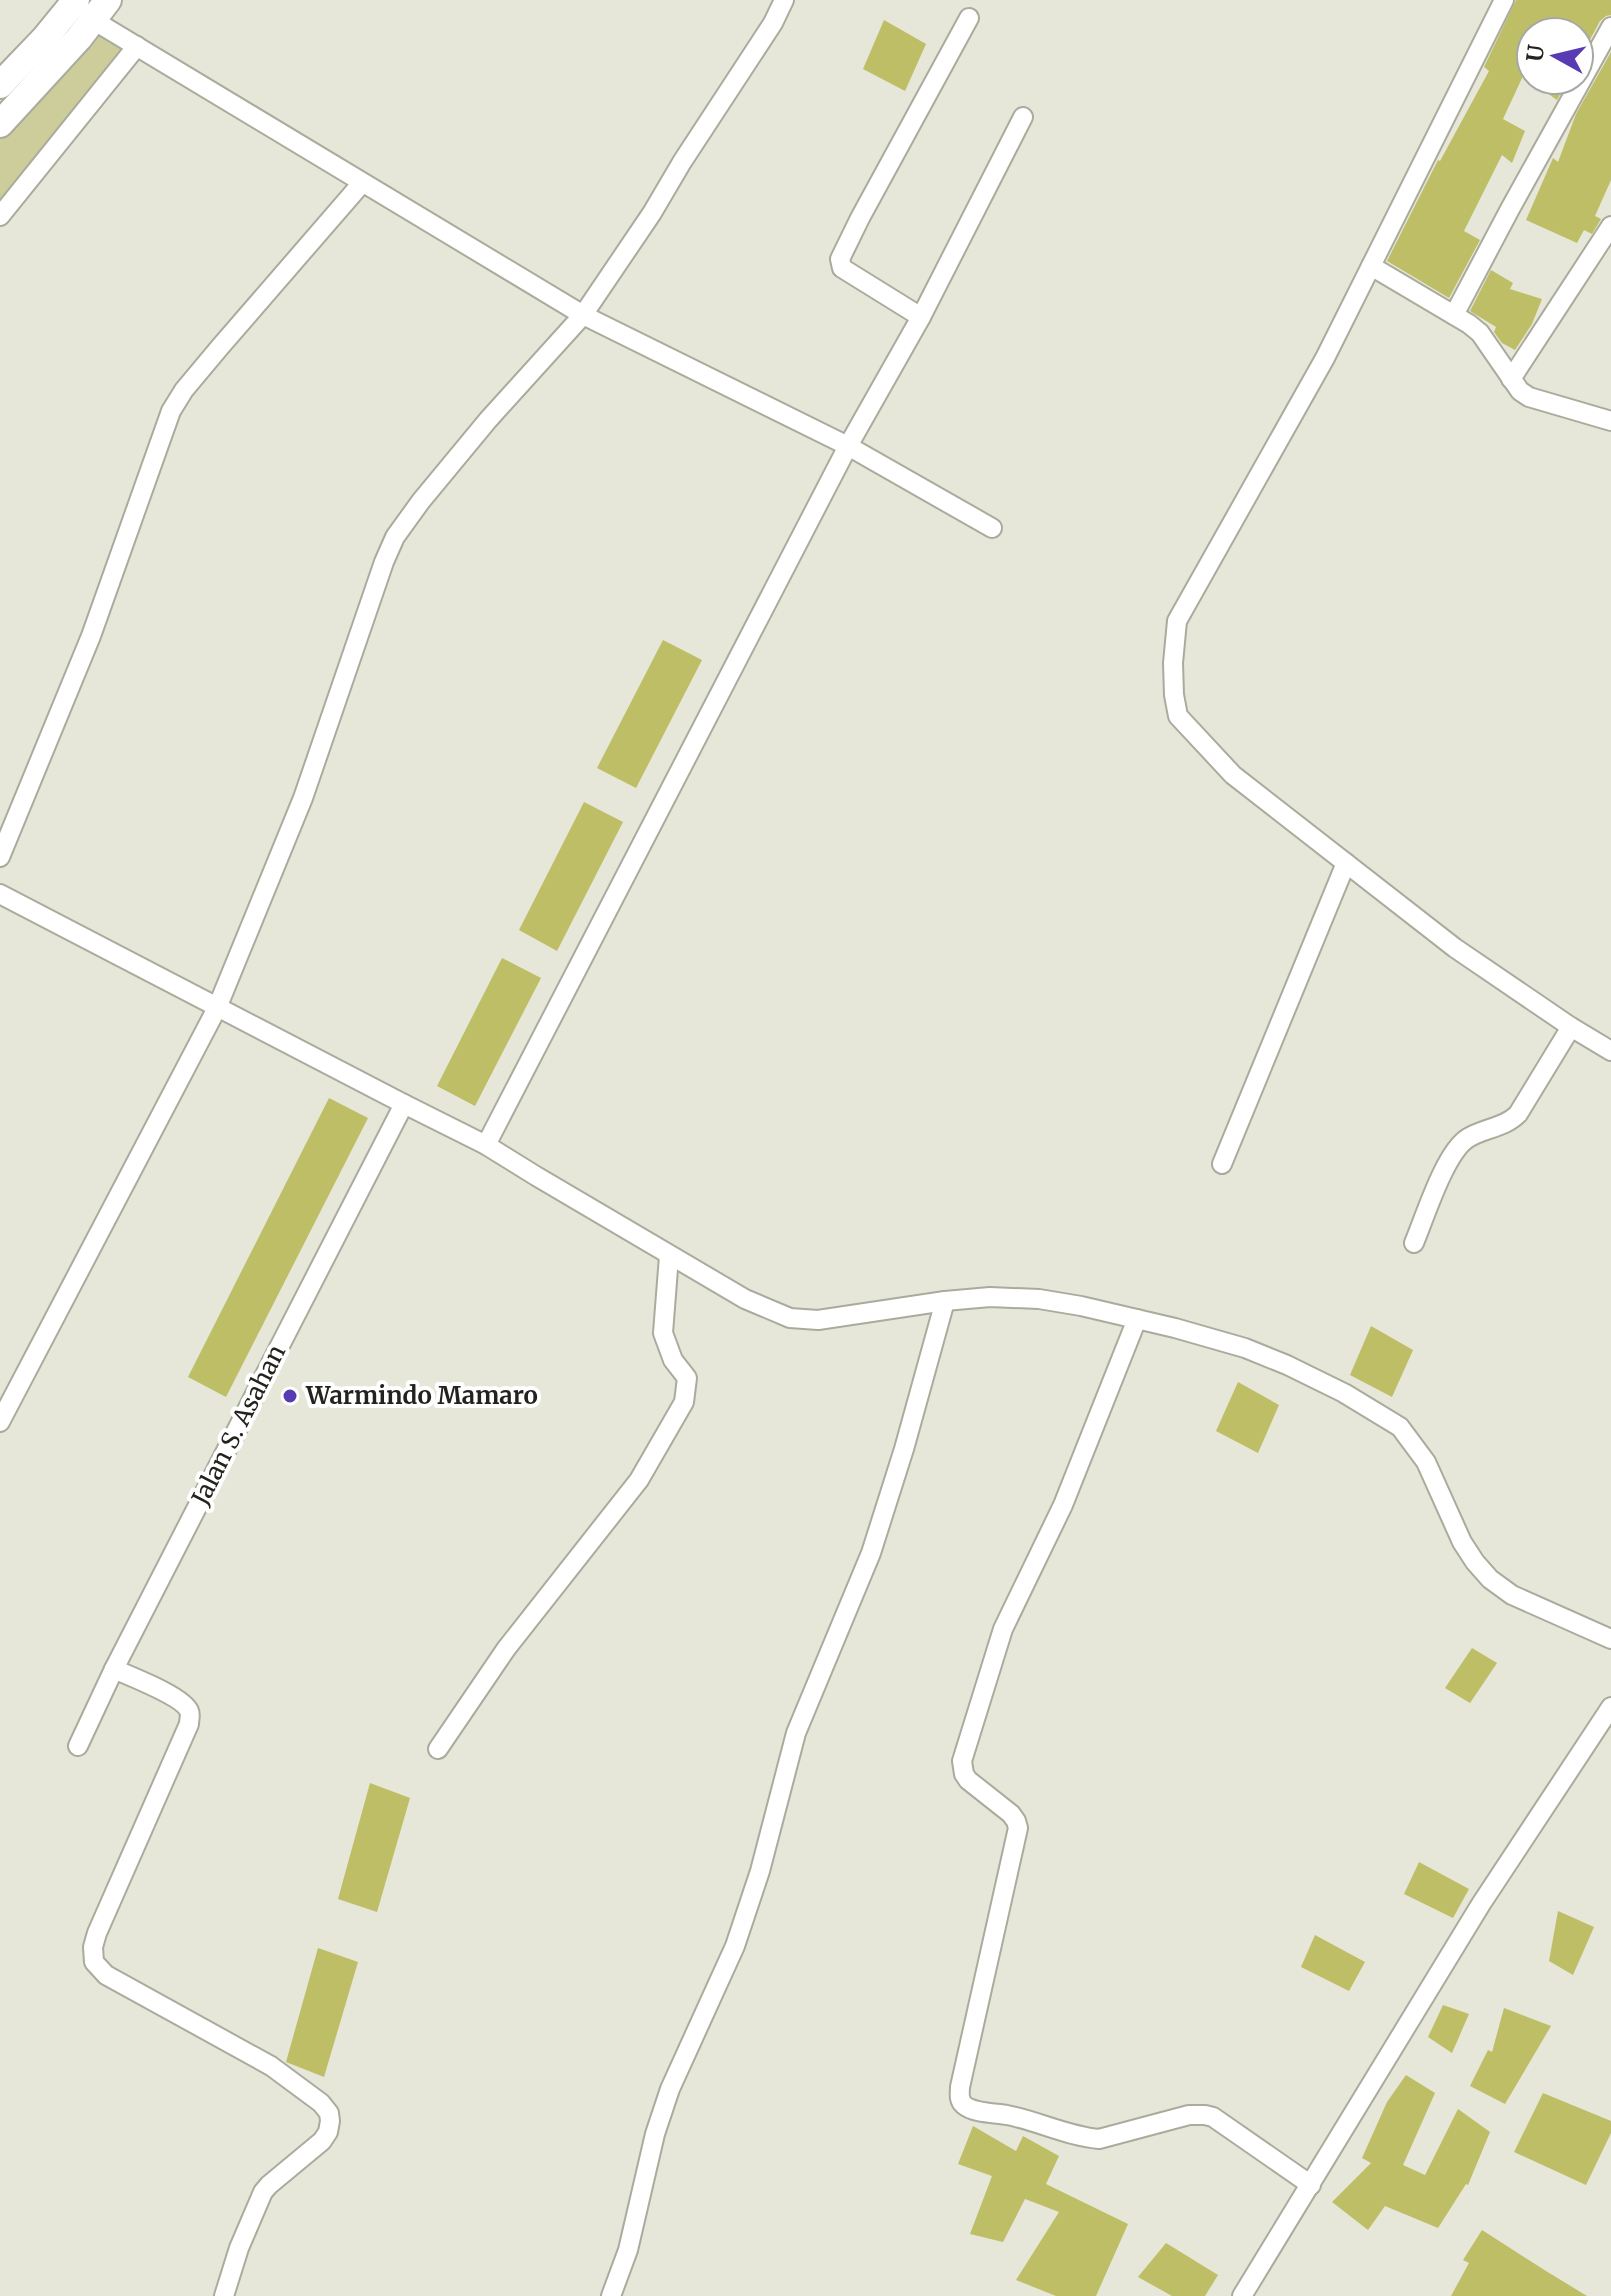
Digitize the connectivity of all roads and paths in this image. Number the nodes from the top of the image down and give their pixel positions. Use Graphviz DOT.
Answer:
graph roads {
  1 [pos="784,0"];
  2 [pos="1504,0"];
  3 [pos="93,7"];
  4 [pos="969,18"];
  5 [pos="1611,27"];
  6 [pos="137,46"];
  7 [pos="1,84"];
  8 [pos="20,102"];
  9 [pos="1023,117"];
  10 [pos="0,124"];
  11 [pos="362,183"];
  12 [pos="0,216"];
  13 [pos="1611,226"];
  14 [pos="1371,266"];
  15 [pos="583,315"];
  16 [pos="1454,315"];
  17 [pos="921,317"];
  18 [pos="1511,379"];
  19 [pos="1611,421"];
  20 [pos="848,446"];
  21 [pos="992,528"];
  22 [pos="0,857"];
  23 [pos="1346,863"];
  24 [pos="0,894"];
  25 [pos="217,1008"];
  26 [pos="1571,1027"];
  27 [pos="1611,1051"];
  28 [pos="404,1104"];
  29 [pos="486,1145"];
  30 [pos="1222,1164"];
  31 [pos="1414,1243"];
  32 [pos="669,1256"];
  33 [pos="945,1301"];
  34 [pos="1137,1319"];
  35 [pos="0,1422"];
  36 [pos="1611,1639"];
  37 [pos="114,1669"];
  38 [pos="1611,1707"];
  39 [pos="78,1746"];
  40 [pos="438,1749"];
  41 [pos="1311,2185"];
  42 [pos="224,2296"];
  43 [pos="611,2296"];
  44 [pos="1242,2296"];
  1 -- 15 [label="street"];
  2 -- 14 [label="street"];
  3 -- 6 [label="street"];
  3 -- 7 [label="main road"];
  3 -- 8 [label="main road"];
  4 -- 17 [label="street"];
  5 -- 16 [label="street"];
  6 -- 11 [label="street"];
  6 -- 12 [label="street"];
  7 -- 8 [label="main road"];
  8 -- 10 [label="main road"];
  9 -- 17 [label="street"];
  11 -- 15 [label="street"];
  11 -- 22 [label="street"];
  13 -- 18 [label="street"];
  14 -- 16 [label="street"];
  14 -- 23 [label="street"];
  15 -- 20 [label="street"];
  15 -- 25 [label="street"];
  16 -- 18 [label="street"];
  17 -- 20 [label="street"];
  18 -- 19 [label="street"];
  20 -- 21 [label="street"];
  20 -- 29 [label="street"];
  23 -- 26 [label="street"];
  23 -- 30 [label="street"];
  24 -- 25 [label="street"];
  25 -- 28 [label="street"];
  25 -- 35 [label="street"];
  26 -- 27 [label="street"];
  26 -- 31 [label="street"];
  28 -- 29 [label="street"];
  28 -- 37 [label="street, Jalan S. Asahan"];
  29 -- 32 [label="street"];
  32 -- 33 [label="street"];
  32 -- 40 [label="street"];
  33 -- 34 [label="street"];
  33 -- 43 [label="street"];
  34 -- 36 [label="street"];
  34 -- 41 [label="street"];
  37 -- 39 [label="street, Jalan S. Asahan"];
  37 -- 42 [label="street"];
  38 -- 41 [label="street"];
  41 -- 44 [label="street"];
}
